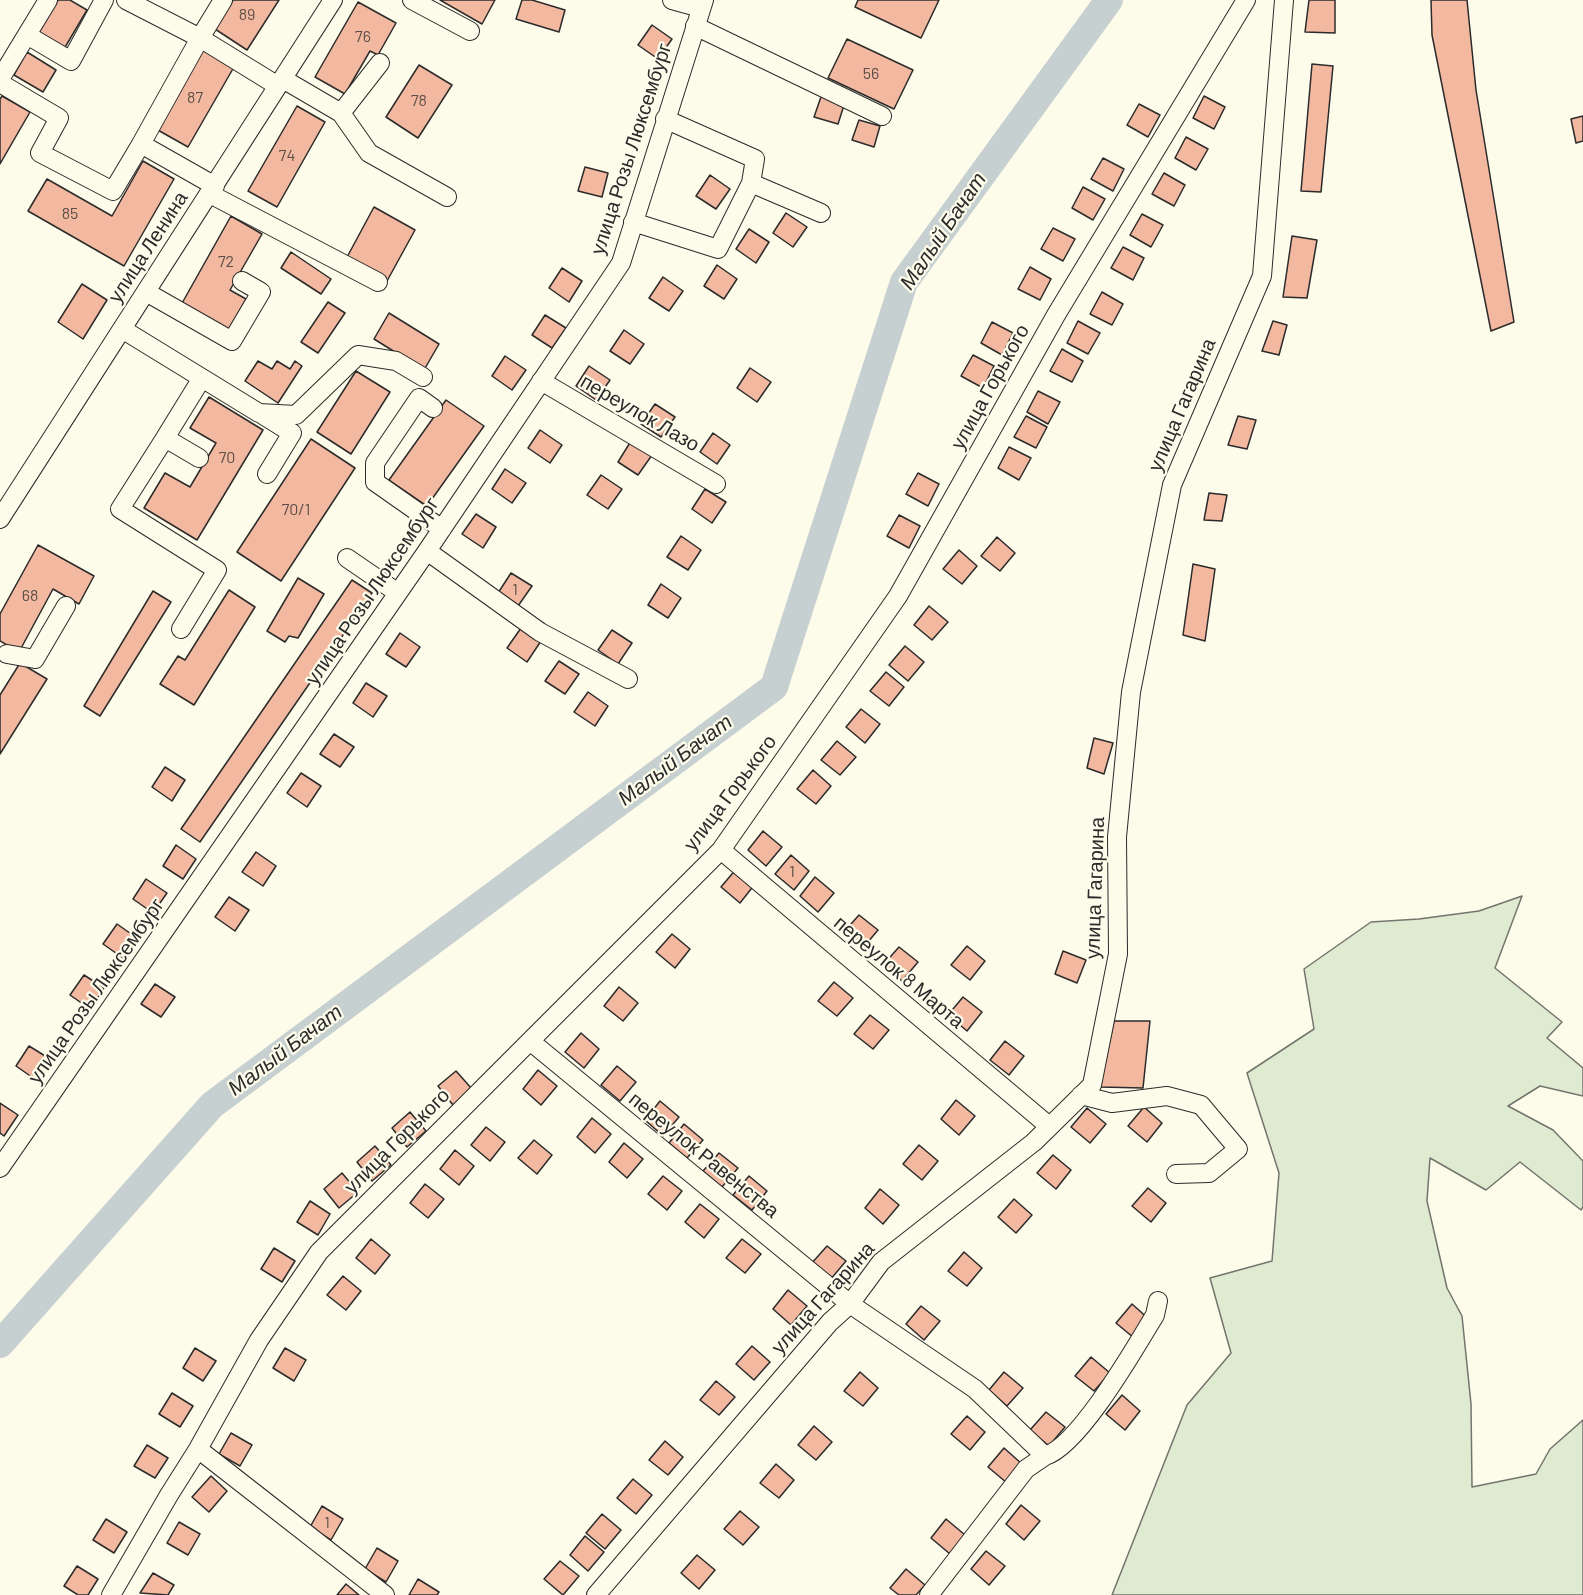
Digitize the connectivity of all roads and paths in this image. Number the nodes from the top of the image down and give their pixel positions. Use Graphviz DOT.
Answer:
graph roads {
  1 [pos="48,0"];
  2 [pos="104,0"];
  3 [pos="126,0"];
  4 [pos="223,0"];
  5 [pos="333,0"];
  6 [pos="412,0"];
  7 [pos="672,0"];
  8 [pos="1246,0"];
  9 [pos="1284,0"];
  10 [pos="702,4"];
  11 [pos="695,26"];
  12 [pos="470,31"];
  13 [pos="27,35"];
  14 [pos="200,38"];
  15 [pos="380,63"];
  16 [pos="0,81"];
  17 [pos="280,82"];
  18 [pos="340,113"];
  19 [pos="882,116"];
  20 [pos="665,120"];
  21 [pos="141,144"];
  22 [pos="751,183"];
  23 [pos="212,190"];
  24 [pos="447,197"];
  25 [pos="821,213"];
  26 [pos="633,222"];
  27 [pos="242,280"];
  28 [pos="378,282"];
  29 [pos="146,292"];
  30 [pos="122,329"];
  31 [pos="423,377"];
  32 [pos="202,378"];
  33 [pos="541,381"];
  34 [pos="433,408"];
  35 [pos="258,413"];
  36 [pos="165,438"];
  37 [pos="199,458"];
  38 [pos="267,474"];
  39 [pos="717,484"];
  40 [pos="8,490"];
  41 [pos="0,519"];
  42 [pos="442,529"];
  43 [pos="427,551"];
  44 [pos="346,558"];
  45 [pos="399,593"];
  46 [pos="66,606"];
  47 [pos="181,629"];
  48 [pos="2,656"];
  49 [pos="628,679"];
  50 [pos="721,850"];
  51 [pos="530,1041"];
  52 [pos="1081,1095"];
  53 [pos="1049,1126"];
  54 [pos="0,1168"];
  55 [pos="1176,1174"];
  56 [pos="1158,1301"];
  57 [pos="850,1304"];
  58 [pos="198,1449"];
  59 [pos="1045,1456"];
  60 [pos="111,1595"];
  61 [pos="385,1595"];
  62 [pos="596,1595"];
  63 [pos="929,1595"];
  1 -- 13 [label="street"];
  2 -- 13 [label="street"];
  3 -- 14 [label="street"];
  4 -- 14 [label="street"];
  5 -- 17 [label="street, улица Ленина"];
  6 -- 12 [label="street"];
  7 -- 10 [label="street"];
  8 -- 50 [label="street, улица Горького"];
  9 -- 52 [label="street, улица Гагарина"];
  10 -- 11 [label="street, улица Розы Люксембург"];
  11 -- 19 [label="street"];
  11 -- 20 [label="street, улица Розы Люксембург"];
  13 -- 16 [label="street"];
  14 -- 17 [label="street"];
  14 -- 21 [label="street"];
  15 -- 18 [label="street"];
  16 -- 21 [label="street"];
  17 -- 18 [label="street"];
  17 -- 23 [label="street, улица Ленина"];
  18 -- 24 [label="street"];
  20 -- 22 [label="street"];
  20 -- 26 [label="street, улица Розы Люксембург"];
  21 -- 23 [label="street"];
  22 -- 25 [label="street"];
  22 -- 26 [label="street"];
  23 -- 28 [label="street"];
  23 -- 29 [label="street, улица Ленина"];
  26 -- 33 [label="street, улица Розы Люксембург"];
  27 -- 29 [label="street"];
  29 -- 30 [label="street, улица Ленина"];
  30 -- 32 [label="street"];
  30 -- 40 [label="street, улица Ленина"];
  31 -- 35 [label="street"];
  32 -- 35 [label="street"];
  32 -- 36 [label="street"];
  33 -- 39 [label="street, переулок Лазо"];
  33 -- 42 [label="street, улица Розы Люксембург"];
  34 -- 42 [label="street"];
  35 -- 38 [label="street"];
  36 -- 37 [label="street"];
  36 -- 47 [label="street"];
  40 -- 41 [label="street, улица Ленина"];
  42 -- 43 [label="street, улица Розы Люксембург"];
  43 -- 45 [label="street, улица Розы Люксембург"];
  43 -- 49 [label="street"];
  44 -- 45 [label="street"];
  45 -- 54 [label="street, улица Розы Люксембург"];
  46 -- 48 [label="street"];
  50 -- 51 [label="street, улица Горького"];
  50 -- 53 [label="street, переулок 8 Марта"];
  51 -- 57 [label="street, переулок Равенства"];
  51 -- 58 [label="street, улица Горького"];
  52 -- 53 [label="street, улица Гагарина"];
  52 -- 55 [label="street"];
  53 -- 57 [label="street, улица Гагарина"];
  56 -- 59 [label="street"];
  57 -- 59 [label="street, переулок Равенства"];
  57 -- 62 [label="street, улица Гагарина"];
  58 -- 60 [label="street, улица Горького"];
  58 -- 61 [label="street"];
  59 -- 63 [label="street"];
}
